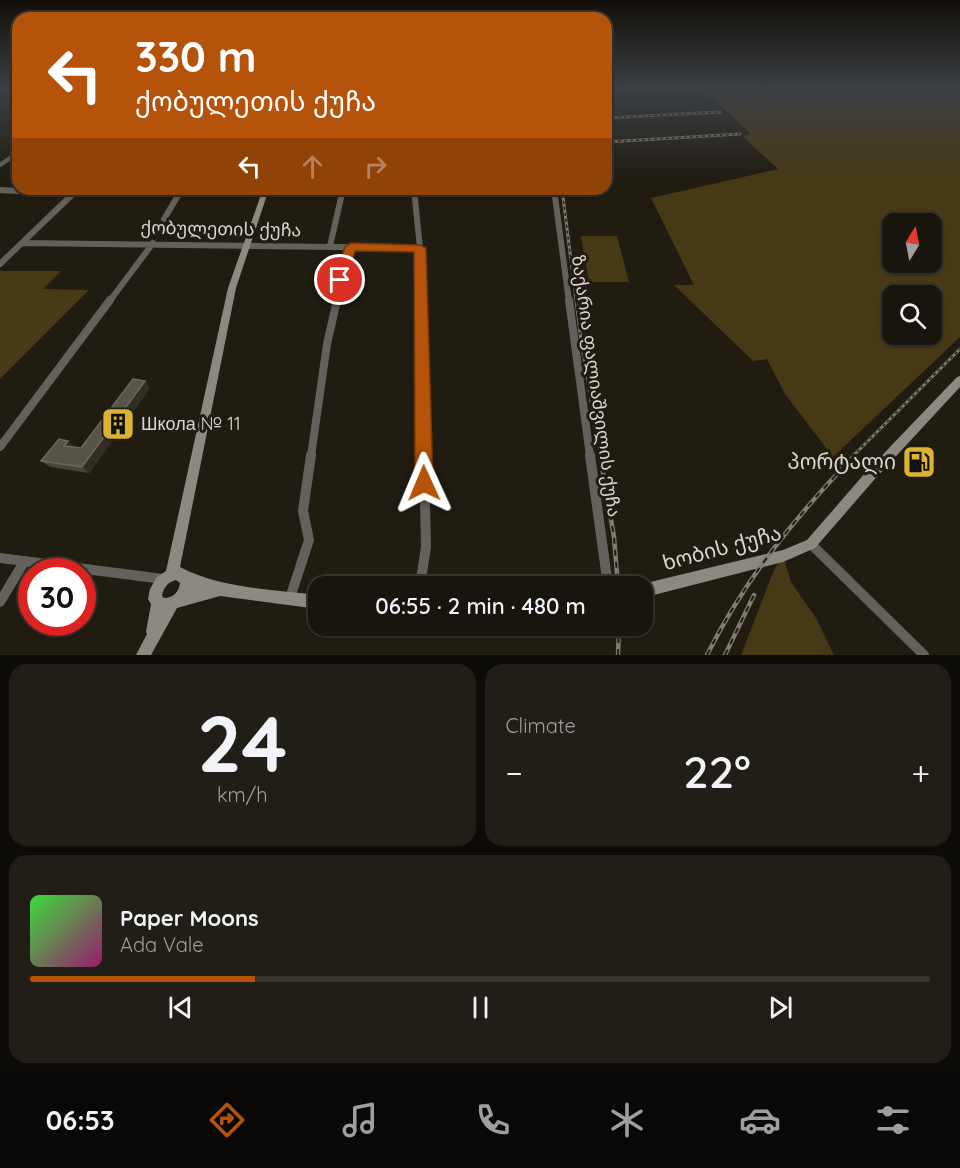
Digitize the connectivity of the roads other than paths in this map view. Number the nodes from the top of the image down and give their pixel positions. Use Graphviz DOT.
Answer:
graph roads {
  1 [pos="71,195"];
  2 [pos="178,195"];
  3 [pos="264,195"];
  4 [pos="342,195"];
  5 [pos="415,195"];
  6 [pos="555,195"];
  7 [pos="164,219"];
  8 [pos="22,243"];
  9 [pos="153,243"];
  10 [pos="245,244"];
  11 [pos="330,246"];
  12 [pos="351,247"];
  13 [pos="420,248"];
  14 [pos="0,264"];
  15 [pos="960,380"];
  16 [pos="0,447"];
  17 [pos="811,544"];
  18 [pos="0,558"];
  19 [pos="18,561"];
  20 [pos="96,569"];
  21 [pos="18,572"];
  22 [pos="174,576"];
  23 [pos="422,576"];
  24 [pos="607,576"];
  25 [pos="653,588"];
  26 [pos="220,589"];
  27 [pos="290,598"];
  28 [pos="308,601"];
  29 [pos="169,602"];
  30 [pos="0,603"];
  31 [pos="143,655"];
  32 [pos="924,655"];
  1 -- 8 [label="street"];
  2 -- 7 [label="street"];
  3 -- 10 [label="main road"];
  4 -- 11 [label="street"];
  5 -- 13 [label="street"];
  6 -- 24 [label="street, ზაქარია ფალიაშვილის ქუჩა"];
  8 -- 9 [label="street, ქობულეთის ქუჩა"];
  8 -- 14 [label="street"];
  9 -- 10 [label="street, ქობულეთის ქუჩა"];
  9 -- 16 [label="street"];
  10 -- 11 [label="street, ქობულეთის ქუჩა"];
  10 -- 22 [label="main road"];
  11 -- 12 [label="street, ქობულეთის ქუჩა"];
  12 -- 13 [label="street, ქობულეთის ქუჩა"];
  12 -- 27 [label="street"];
  13 -- 23 [label="street"];
  15 -- 17 [label="main road"];
  17 -- 25 [label="main road, ხობის ქუჩა"];
  17 -- 32 [label="street"];
  18 -- 19 [label="street"];
  20 -- 22 [label="street"];
  21 -- 30 [label="street"];
  22 -- 26 [label="main road"];
  22 -- 29 [label="main road"];
  22 -- 29 [label="main road"];
  26 -- 27 [label="main road"];
  26 -- 29 [label="main road"];
  27 -- 28 [label="main road"];
  29 -- 31 [label="main road"];
}
